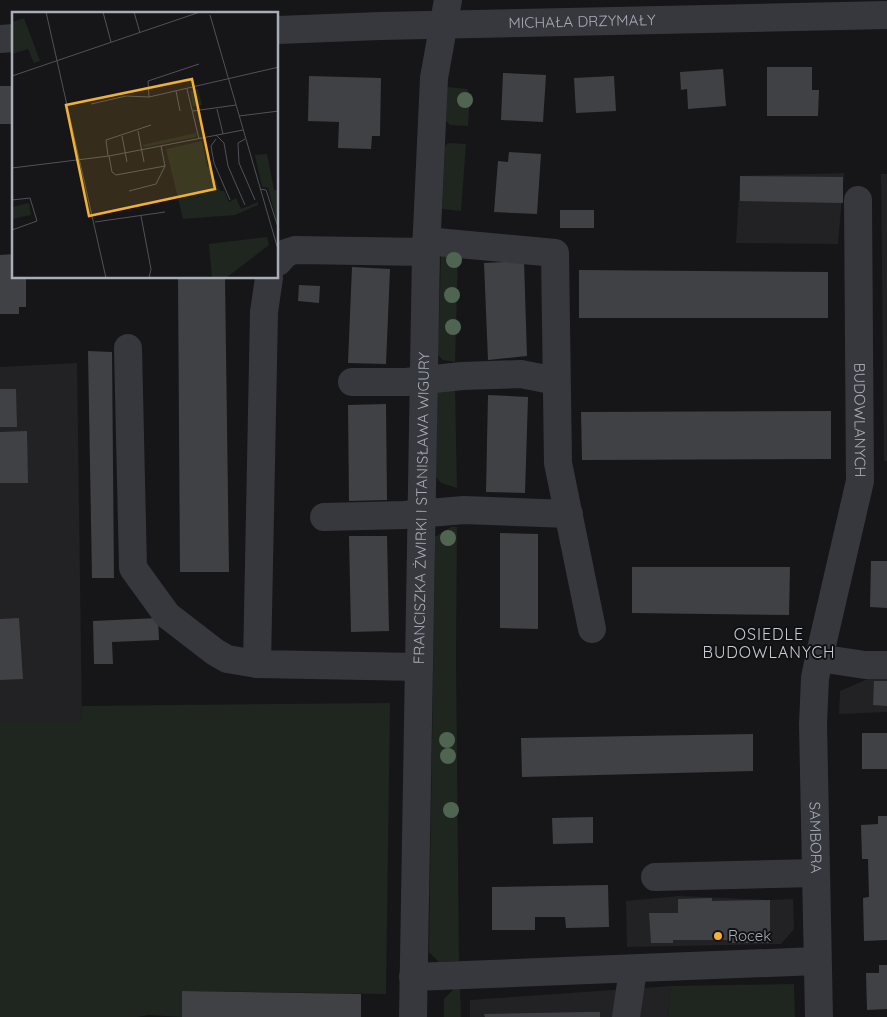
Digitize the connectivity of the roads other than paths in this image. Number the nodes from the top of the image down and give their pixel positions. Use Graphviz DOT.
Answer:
graph roads {
  1 [pos="446,12"];
  2 [pos="887,15"];
  3 [pos="279,30"];
  4 [pos="858,200"];
  5 [pos="426,247"];
  6 [pos="279,261"];
  7 [pos="268,279"];
  8 [pos="128,348"];
  9 [pos="423,379"];
  10 [pos="556,381"];
  11 [pos="352,382"];
  12 [pos="421,512"];
  13 [pos="569,514"];
  14 [pos="324,517"];
  15 [pos="592,629"];
  16 [pos="819,658"];
  17 [pos="257,664"];
  18 [pos="887,665"];
  19 [pos="419,667"];
  20 [pos="816,872"];
  21 [pos="655,877"];
  22 [pos="817,961"];
  23 [pos="633,970"];
  24 [pos="413,977"];
  25 [pos="413,1017"];
  26 [pos="626,1017"];
  27 [pos="819,1017"];
  1 -- 2 [label="street, MICHAŁA DRZYMAŁY"];
  1 -- 3 [label="street, MICHAŁA DRZYMAŁY"];
  1 -- 5 [label="street, FRANCISZKA ŻWIRKI I STANISŁAWA WIGURY"];
  4 -- 16 [label="street, BUDOWLANYCH"];
  5 -- 6 [label="street"];
  5 -- 9 [label="street, FRANCISZKA ŻWIRKI I STANISŁAWA WIGURY"];
  5 -- 10 [label="street"];
  7 -- 17 [label="street"];
  8 -- 17 [label="street"];
  9 -- 10 [label="street"];
  9 -- 11 [label="street"];
  9 -- 12 [label="street, FRANCISZKA ŻWIRKI I STANISŁAWA WIGURY"];
  10 -- 13 [label="street"];
  12 -- 13 [label="street"];
  12 -- 14 [label="street"];
  12 -- 19 [label="street, FRANCISZKA ŻWIRKI I STANISŁAWA WIGURY"];
  13 -- 15 [label="street"];
  16 -- 18 [label="street"];
  16 -- 20 [label="street, SAMBORA"];
  17 -- 19 [label="street"];
  19 -- 24 [label="street, FRANCISZKA ŻWIRKI I STANISŁAWA WIGURY"];
  20 -- 21 [label="street"];
  20 -- 22 [label="street, SAMBORA"];
  22 -- 23 [label="street"];
  22 -- 27 [label="street, SAMBORA"];
  23 -- 24 [label="street"];
  23 -- 26 [label="street"];
  24 -- 25 [label="street, FRANCISZKA ŻWIRKI I STANISŁAWA WIGURY"];
}
